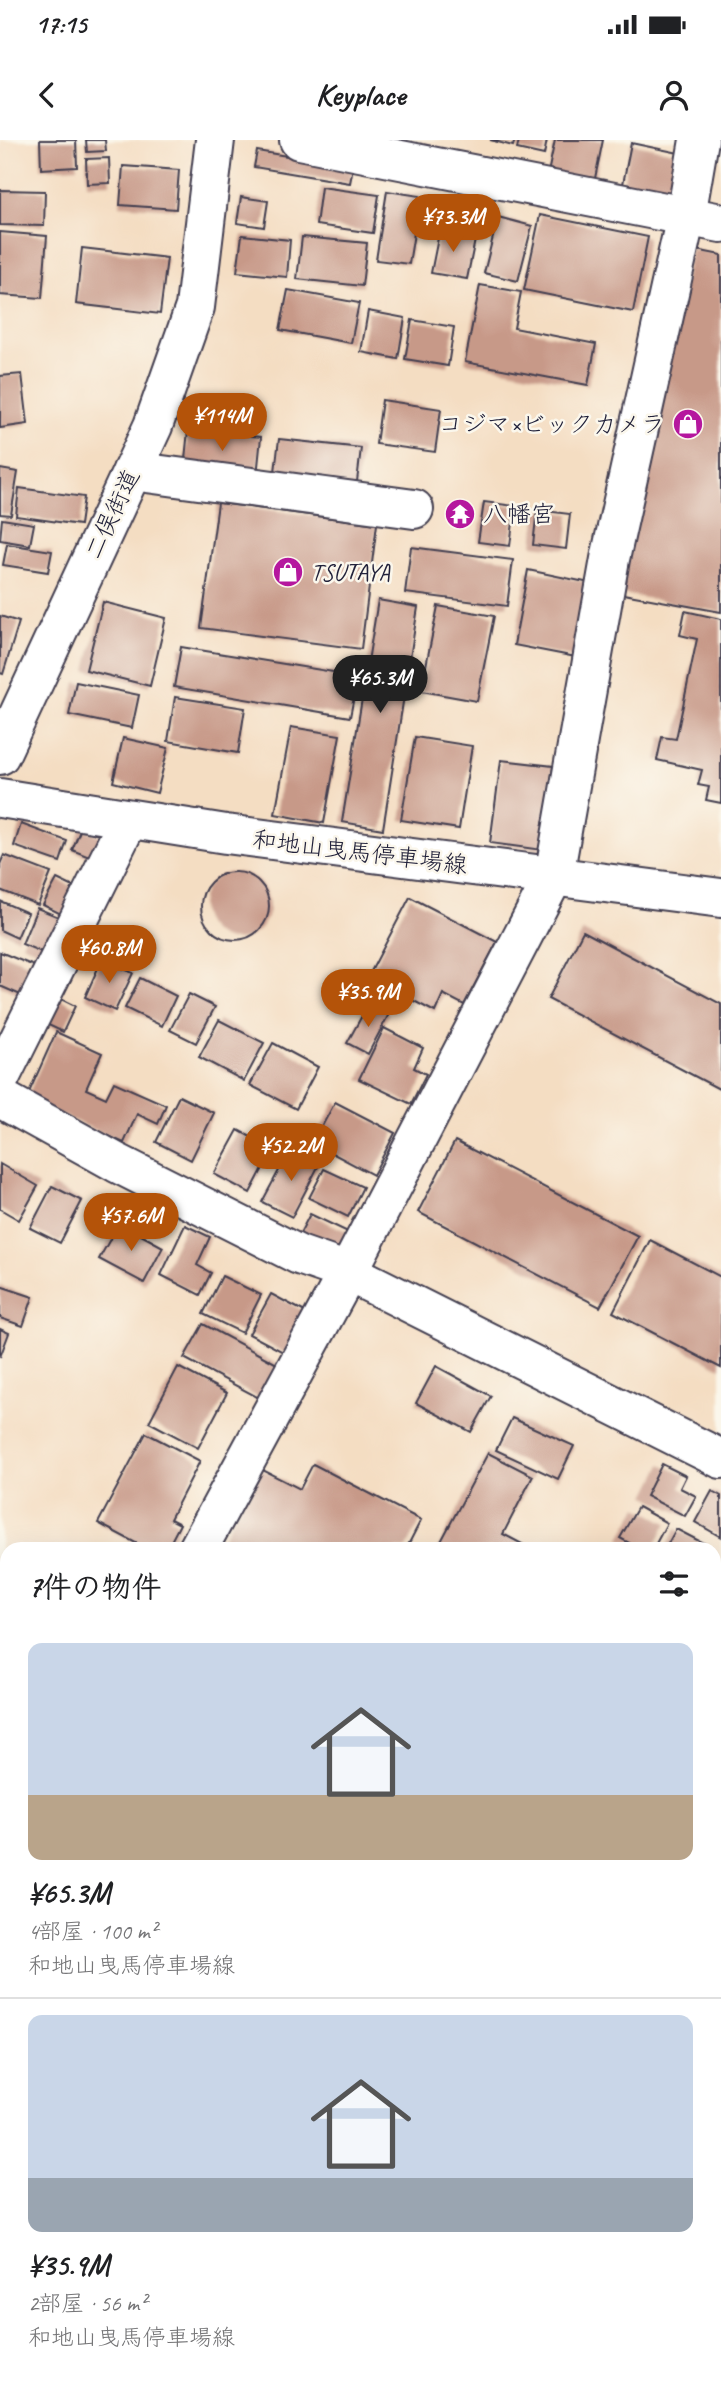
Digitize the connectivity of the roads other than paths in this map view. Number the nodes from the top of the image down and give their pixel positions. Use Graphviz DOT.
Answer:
graph roads {
  1 [pos="215,140"];
  2 [pos="299,140"];
  3 [pos="699,140"];
  4 [pos="704,219"];
  5 [pos="132,471"];
  6 [pos="414,509"];
  7 [pos="0,755"];
  8 [pos="0,798"];
  9 [pos="129,819"];
  10 [pos="554,876"];
  11 [pos="721,898"];
  12 [pos="0,1079"];
  13 [pos="0,1098"];
  14 [pos="348,1272"];
  15 [pos="721,1460"];
  16 [pos="202,1542"];
  1 -- 5 [label="street, 二俣街道"];
  2 -- 4 [label="street"];
  3 -- 4 [label="street"];
  4 -- 10 [label="street"];
  5 -- 6 [label="street"];
  5 -- 7 [label="street, 二俣街道"];
  8 -- 9 [label="street, 和地山曳馬停車場線"];
  9 -- 10 [label="street, 和地山曳馬停車場線"];
  9 -- 12 [label="street"];
  10 -- 11 [label="street, 和地山曳馬停車場線"];
  10 -- 14 [label="street"];
  13 -- 14 [label="street"];
  14 -- 15 [label="street"];
  14 -- 16 [label="street"];
}
